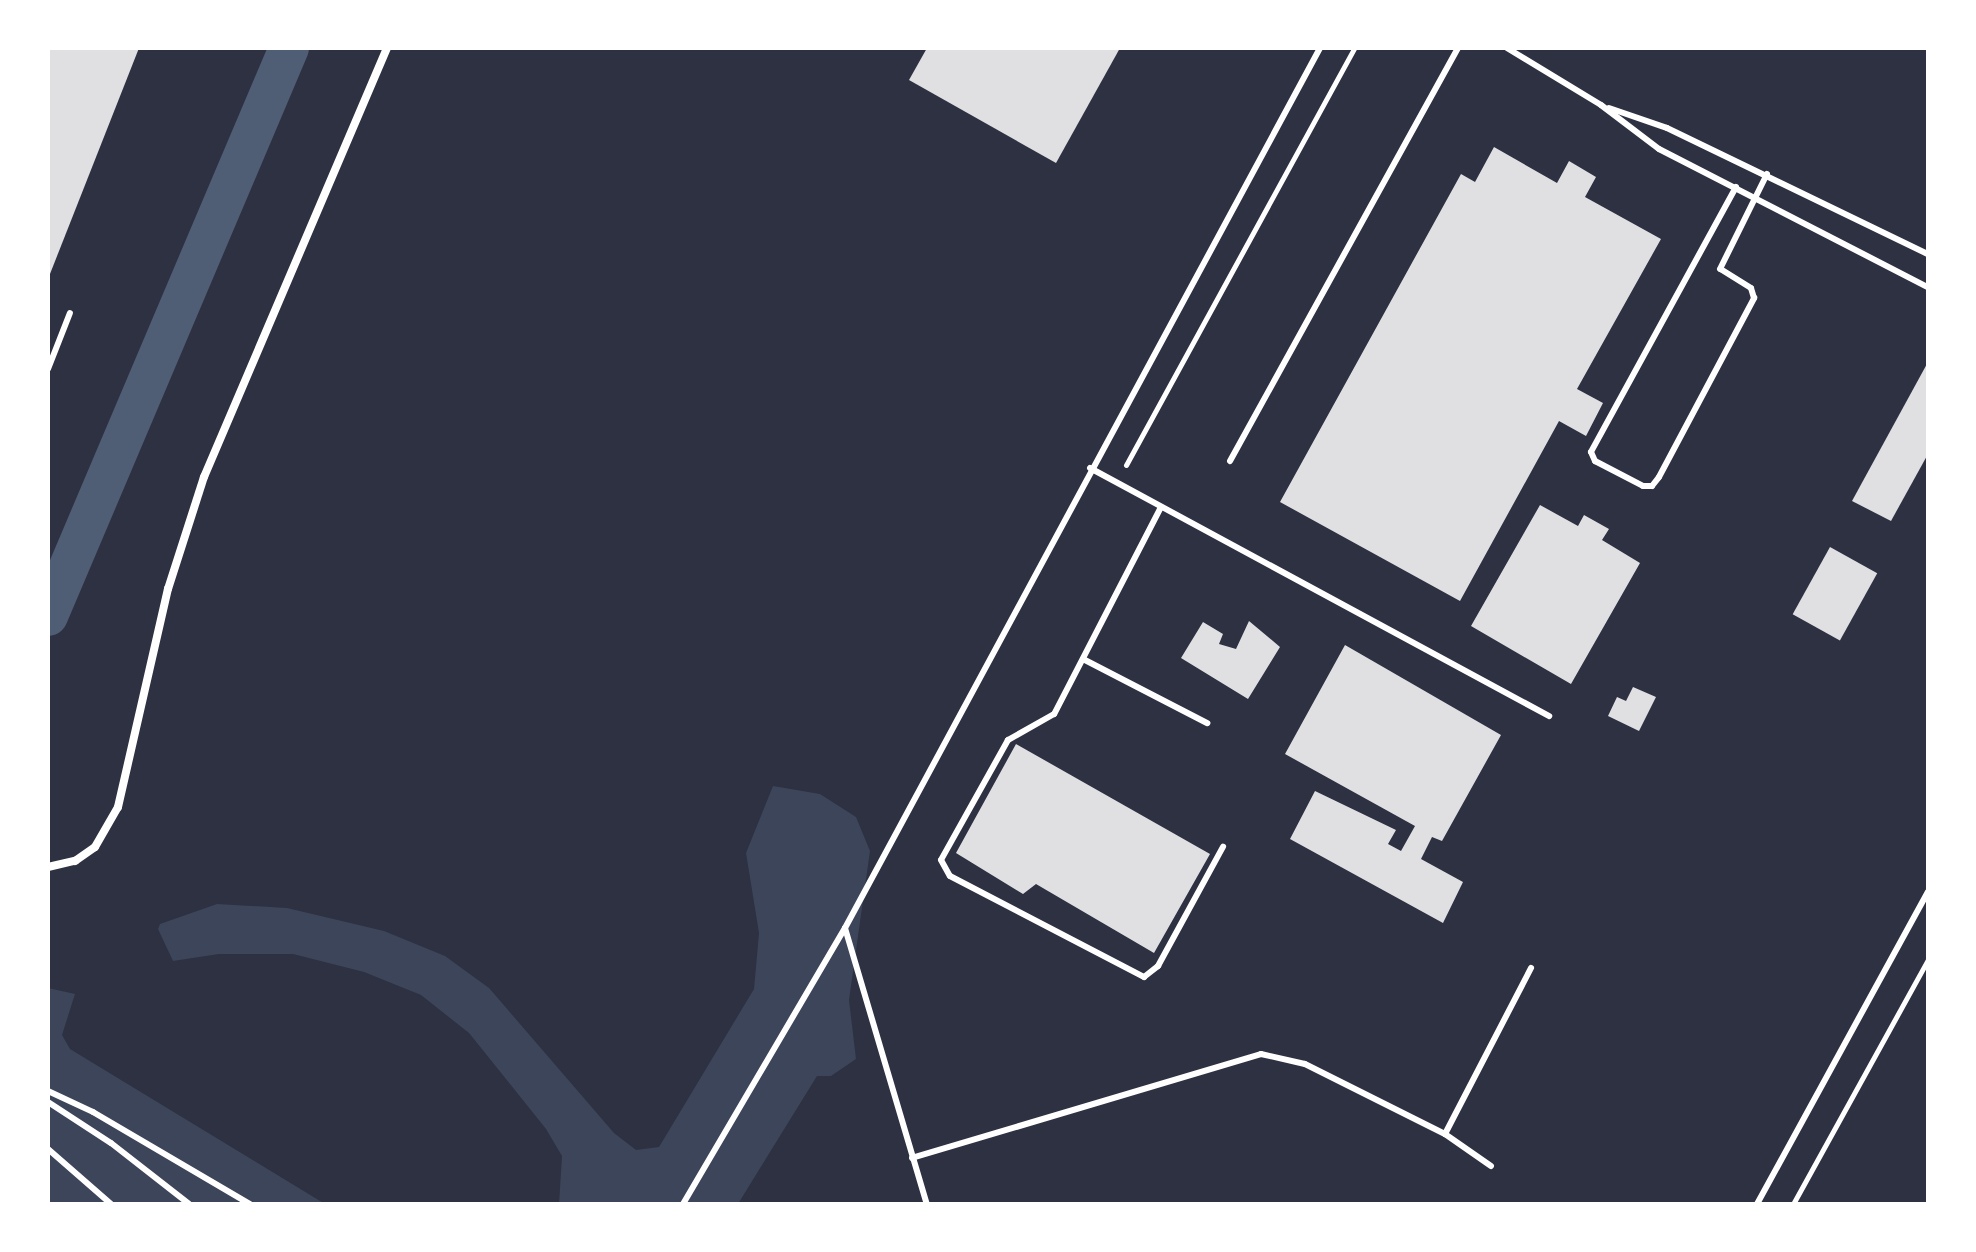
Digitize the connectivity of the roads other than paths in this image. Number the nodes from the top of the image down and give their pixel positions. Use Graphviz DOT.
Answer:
graph roads {
  1 [pos="387,48"];
  2 [pos="1320,48"];
  3 [pos="1458,48"];
  4 [pos="1507,48"];
  5 [pos="1601,105"];
  6 [pos="1767,174"];
  7 [pos="1736,187"];
  8 [pos="1756,197"];
  9 [pos="1928,254"];
  10 [pos="1928,287"];
  11 [pos="70,313"];
  12 [pos="48,369"];
  13 [pos="1230,461"];
  14 [pos="1090,468"];
  15 [pos="1161,507"];
  16 [pos="1083,659"];
  17 [pos="1549,716"];
  18 [pos="1207,723"];
  19 [pos="1223,847"];
  20 [pos="48,867"];
  21 [pos="1928,892"];
  22 [pos="845,928"];
  23 [pos="1531,968"];
  24 [pos="48,1091"];
  25 [pos="48,1102"];
  26 [pos="1445,1134"];
  27 [pos="48,1149"];
  28 [pos="912,1158"];
  29 [pos="1491,1166"];
  30 [pos="111,1204"];
  31 [pos="189,1204"];
  32 [pos="250,1204"];
  33 [pos="683,1204"];
  34 [pos="927,1204"];
  35 [pos="1757,1204"];
  1 -- 20 [label="street"];
  2 -- 14 [label="lane"];
  3 -- 13 [label="lane"];
  4 -- 5 [label="lane"];
  5 -- 6 [label="lane"];
  5 -- 7 [label="lane"];
  6 -- 8 [label="lane"];
  6 -- 9 [label="lane"];
  7 -- 8 [label="lane"];
  7 -- 8 [label="lane"];
  8 -- 10 [label="lane"];
  11 -- 12 [label="lane"];
  14 -- 15 [label="lane"];
  14 -- 22 [label="lane"];
  15 -- 16 [label="lane"];
  15 -- 17 [label="lane"];
  16 -- 18 [label="lane"];
  16 -- 19 [label="lane"];
  21 -- 35 [label="lane"];
  22 -- 28 [label="lane"];
  22 -- 33 [label="lane"];
  23 -- 26 [label="lane"];
  24 -- 32 [label="lane"];
  25 -- 31 [label="lane"];
  26 -- 28 [label="lane"];
  26 -- 29 [label="lane"];
  27 -- 30 [label="lane"];
  28 -- 34 [label="lane"];
}
